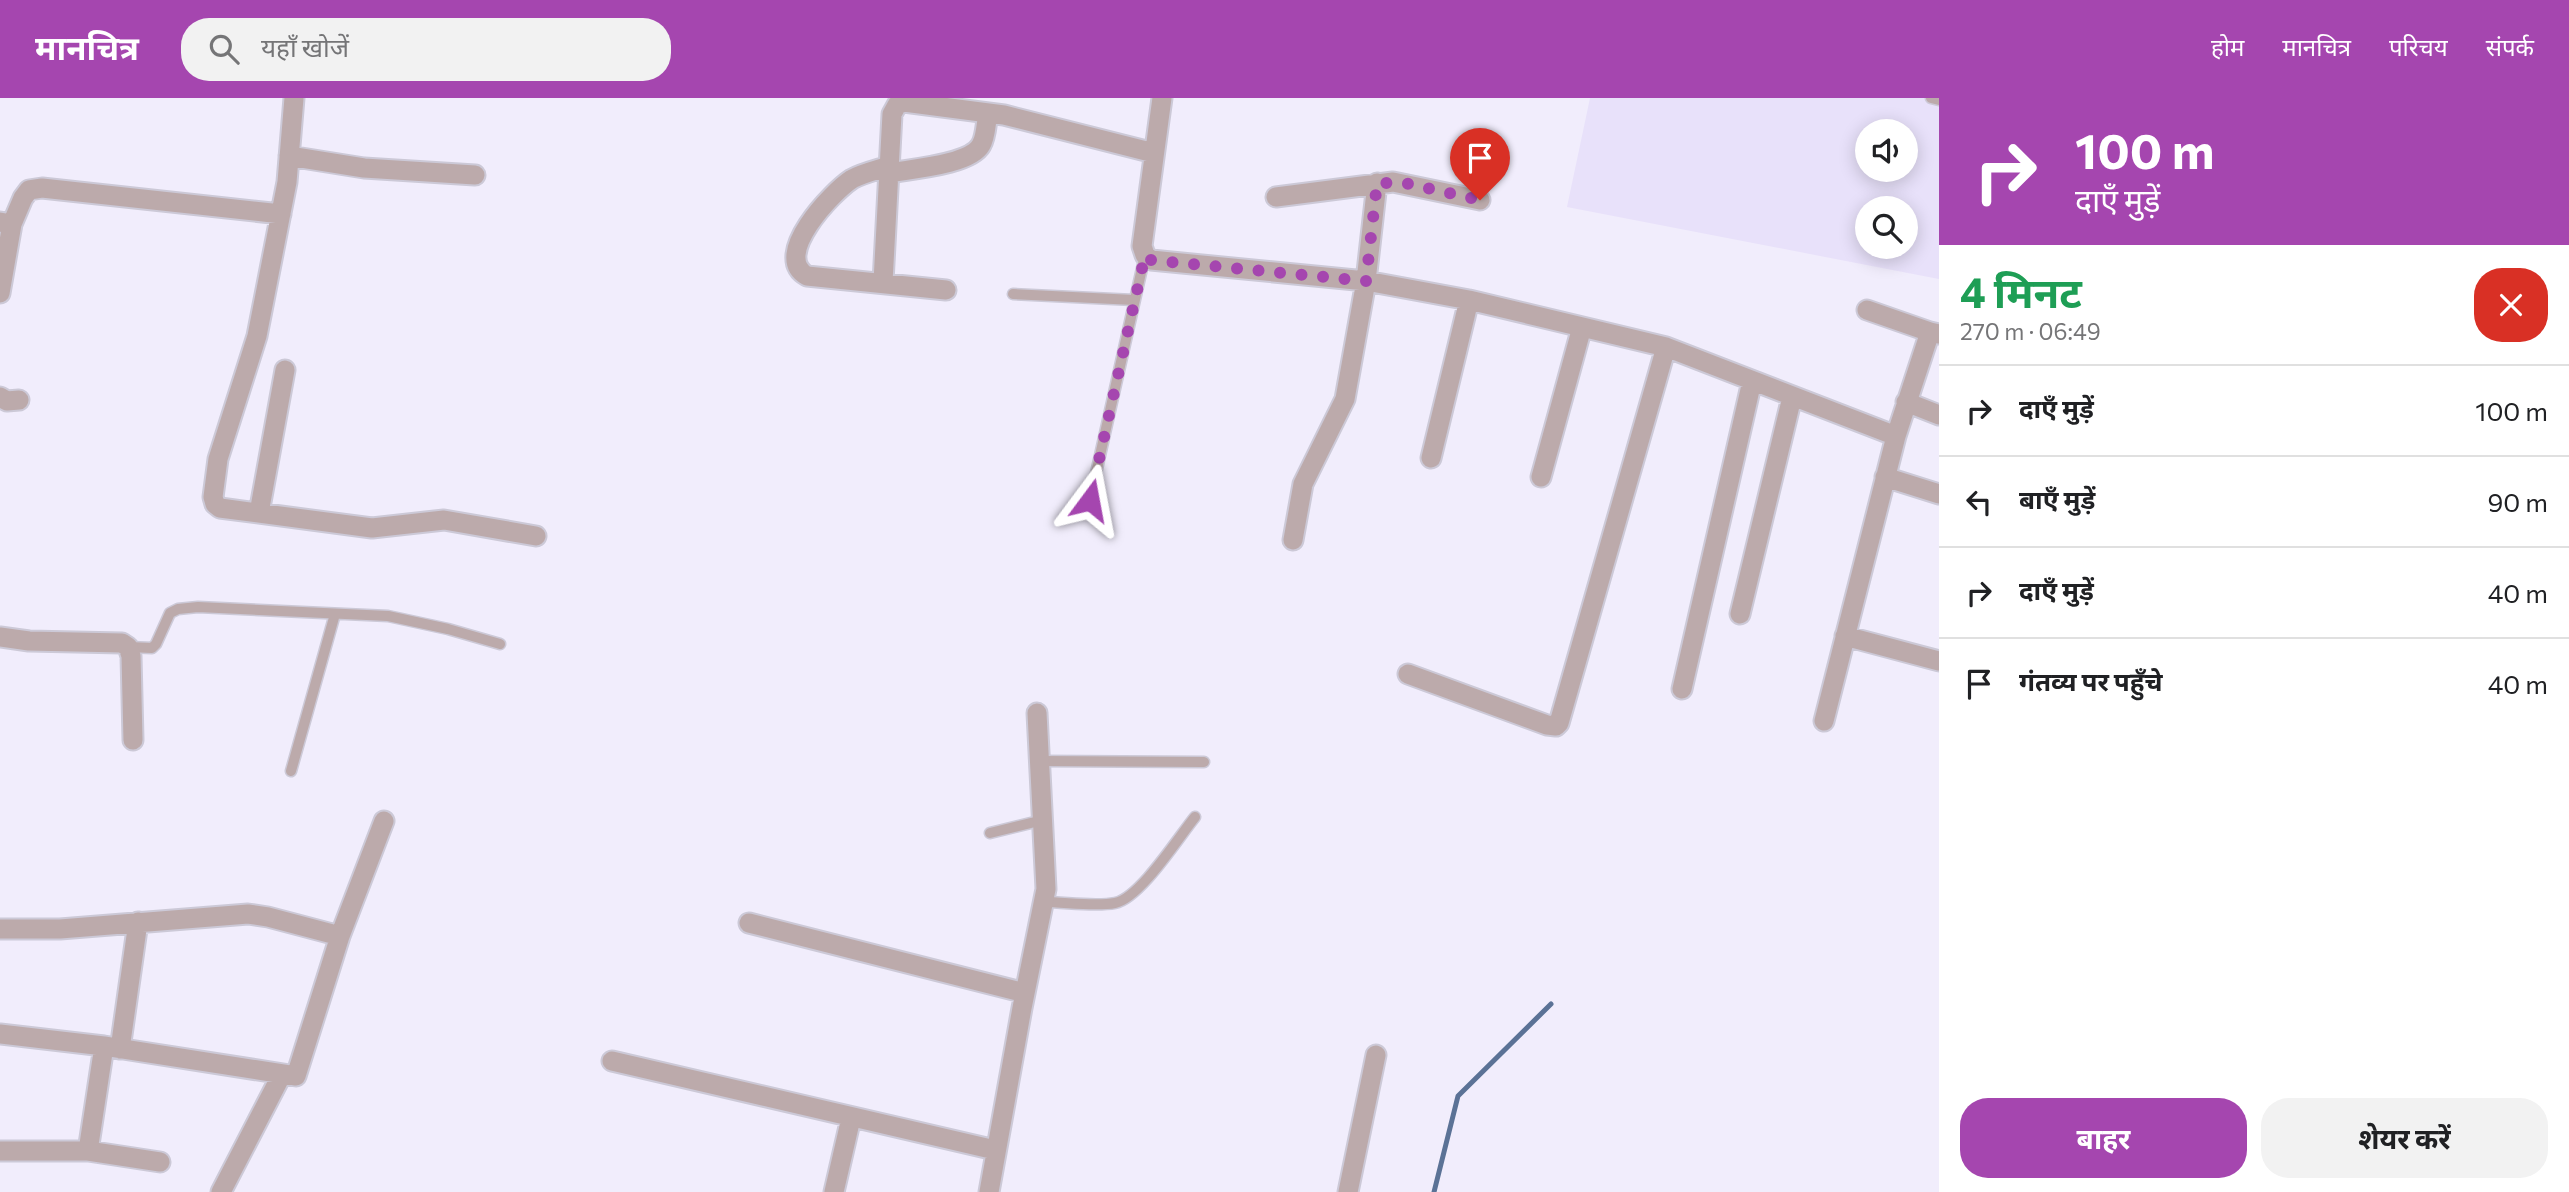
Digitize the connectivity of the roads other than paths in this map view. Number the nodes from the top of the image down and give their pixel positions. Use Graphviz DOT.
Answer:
graph roads {
  1 [pos="294,98"];
  2 [pos="1162,98"];
  3 [pos="1931,98"];
  4 [pos="1939,100"];
  5 [pos="988,113"];
  6 [pos="1154,153"];
  7 [pos="289,156"];
  8 [pos="889,169"];
  9 [pos="475,175"];
  10 [pos="1377,183"];
  11 [pos="1276,197"];
  12 [pos="1480,200"];
  13 [pos="281,214"];
  14 [pos="6,223"];
  15 [pos="1145,255"];
  16 [pos="1366,281"];
  17 [pos="883,282"];
  18 [pos="946,290"];
  19 [pos="0,293"];
  20 [pos="1013,294"];
  21 [pos="1134,300"];
  22 [pos="1469,300"];
  23 [pos="1867,310"];
  24 [pos="1582,327"];
  25 [pos="1934,333"];
  26 [pos="1666,348"];
  27 [pos="285,369"];
  28 [pos="1752,381"];
  29 [pos="1792,397"];
  30 [pos="1906,402"];
  31 [pos="1939,415"];
  32 [pos="1896,436"];
  33 [pos="1431,458"];
  34 [pos="1541,477"];
  35 [pos="1885,477"];
  36 [pos="1939,494"];
  37 [pos="1090,500"];
  38 [pos="259,513"];
  39 [pos="536,537"];
  40 [pos="1293,540"];
  41 [pos="335,614"];
  42 [pos="1740,614"];
  43 [pos="1845,636"];
  44 [pos="0,637"];
  45 [pos="500,644"];
  46 [pos="128,647"];
  47 [pos="1939,661"];
  48 [pos="1408,674"];
  49 [pos="1682,690"];
  50 [pos="1037,713"];
  51 [pos="1824,721"];
  52 [pos="132,740"];
  53 [pos="1040,761"];
  54 [pos="1204,762"];
  55 [pos="291,771"];
  56 [pos="1195,817"];
  57 [pos="1043,820"];
  58 [pos="384,821"];
  59 [pos="990,833"];
  60 [pos="1044,902"];
  61 [pos="138,922"];
  62 [pos="749,923"];
  63 [pos="0,929"];
  64 [pos="340,936"];
  65 [pos="1025,993"];
  66 [pos="0,1034"];
  67 [pos="112,1048"];
  68 [pos="1376,1055"];
  69 [pos="612,1061"];
  70 [pos="282,1074"];
  71 [pos="851,1118"];
  72 [pos="995,1150"];
  73 [pos="0,1151"];
  74 [pos="88,1151"];
  75 [pos="160,1162"];
  76 [pos="221,1192"];
  77 [pos="834,1192"];
  78 [pos="989,1192"];
  79 [pos="1348,1192"];
  1 -- 7 [label="street"];
  2 -- 6 [label="street"];
  3 -- 4 [label="lane"];
  5 -- 6 [label="street"];
  5 -- 8 [label="street"];
  5 -- 8 [label="street"];
  6 -- 15 [label="street"];
  7 -- 9 [label="street"];
  7 -- 13 [label="street"];
  8 -- 17 [label="street"];
  8 -- 17 [label="street"];
  10 -- 11 [label="street"];
  10 -- 12 [label="street"];
  10 -- 16 [label="street"];
  13 -- 14 [label="street"];
  13 -- 38 [label="street"];
  14 -- 19 [label="street"];
  15 -- 16 [label="street"];
  15 -- 21 [label="lane"];
  16 -- 22 [label="street"];
  16 -- 40 [label="street"];
  17 -- 18 [label="street"];
  20 -- 21 [label="lane"];
  21 -- 37 [label="lane"];
  22 -- 24 [label="street"];
  22 -- 33 [label="street"];
  23 -- 25 [label="street"];
  24 -- 26 [label="street"];
  24 -- 34 [label="street"];
  25 -- 30 [label="street"];
  26 -- 28 [label="street"];
  26 -- 48 [label="street"];
  27 -- 38 [label="street"];
  28 -- 29 [label="street"];
  28 -- 49 [label="street"];
  29 -- 32 [label="street"];
  29 -- 42 [label="street"];
  30 -- 31 [label="street"];
  30 -- 32 [label="street"];
  32 -- 35 [label="street"];
  35 -- 36 [label="street"];
  35 -- 43 [label="street"];
  38 -- 39 [label="street"];
  41 -- 45 [label="lane"];
  41 -- 46 [label="lane"];
  41 -- 55 [label="lane"];
  43 -- 47 [label="street"];
  43 -- 51 [label="street"];
  44 -- 46 [label="street"];
  46 -- 52 [label="street"];
  50 -- 53 [label="street"];
  53 -- 54 [label="lane"];
  53 -- 57 [label="street"];
  56 -- 60 [label="lane"];
  57 -- 59 [label="lane"];
  57 -- 60 [label="street"];
  58 -- 64 [label="street"];
  60 -- 65 [label="street"];
  61 -- 63 [label="street"];
  61 -- 64 [label="street"];
  61 -- 67 [label="street"];
  62 -- 65 [label="street"];
  64 -- 70 [label="street"];
  65 -- 72 [label="street"];
  66 -- 67 [label="street"];
  67 -- 70 [label="street"];
  67 -- 74 [label="street"];
  68 -- 79 [label="street"];
  69 -- 71 [label="street"];
  70 -- 76 [label="street"];
  71 -- 72 [label="street"];
  71 -- 77 [label="street"];
  72 -- 78 [label="street"];
  73 -- 74 [label="street"];
  74 -- 75 [label="street"];
}
